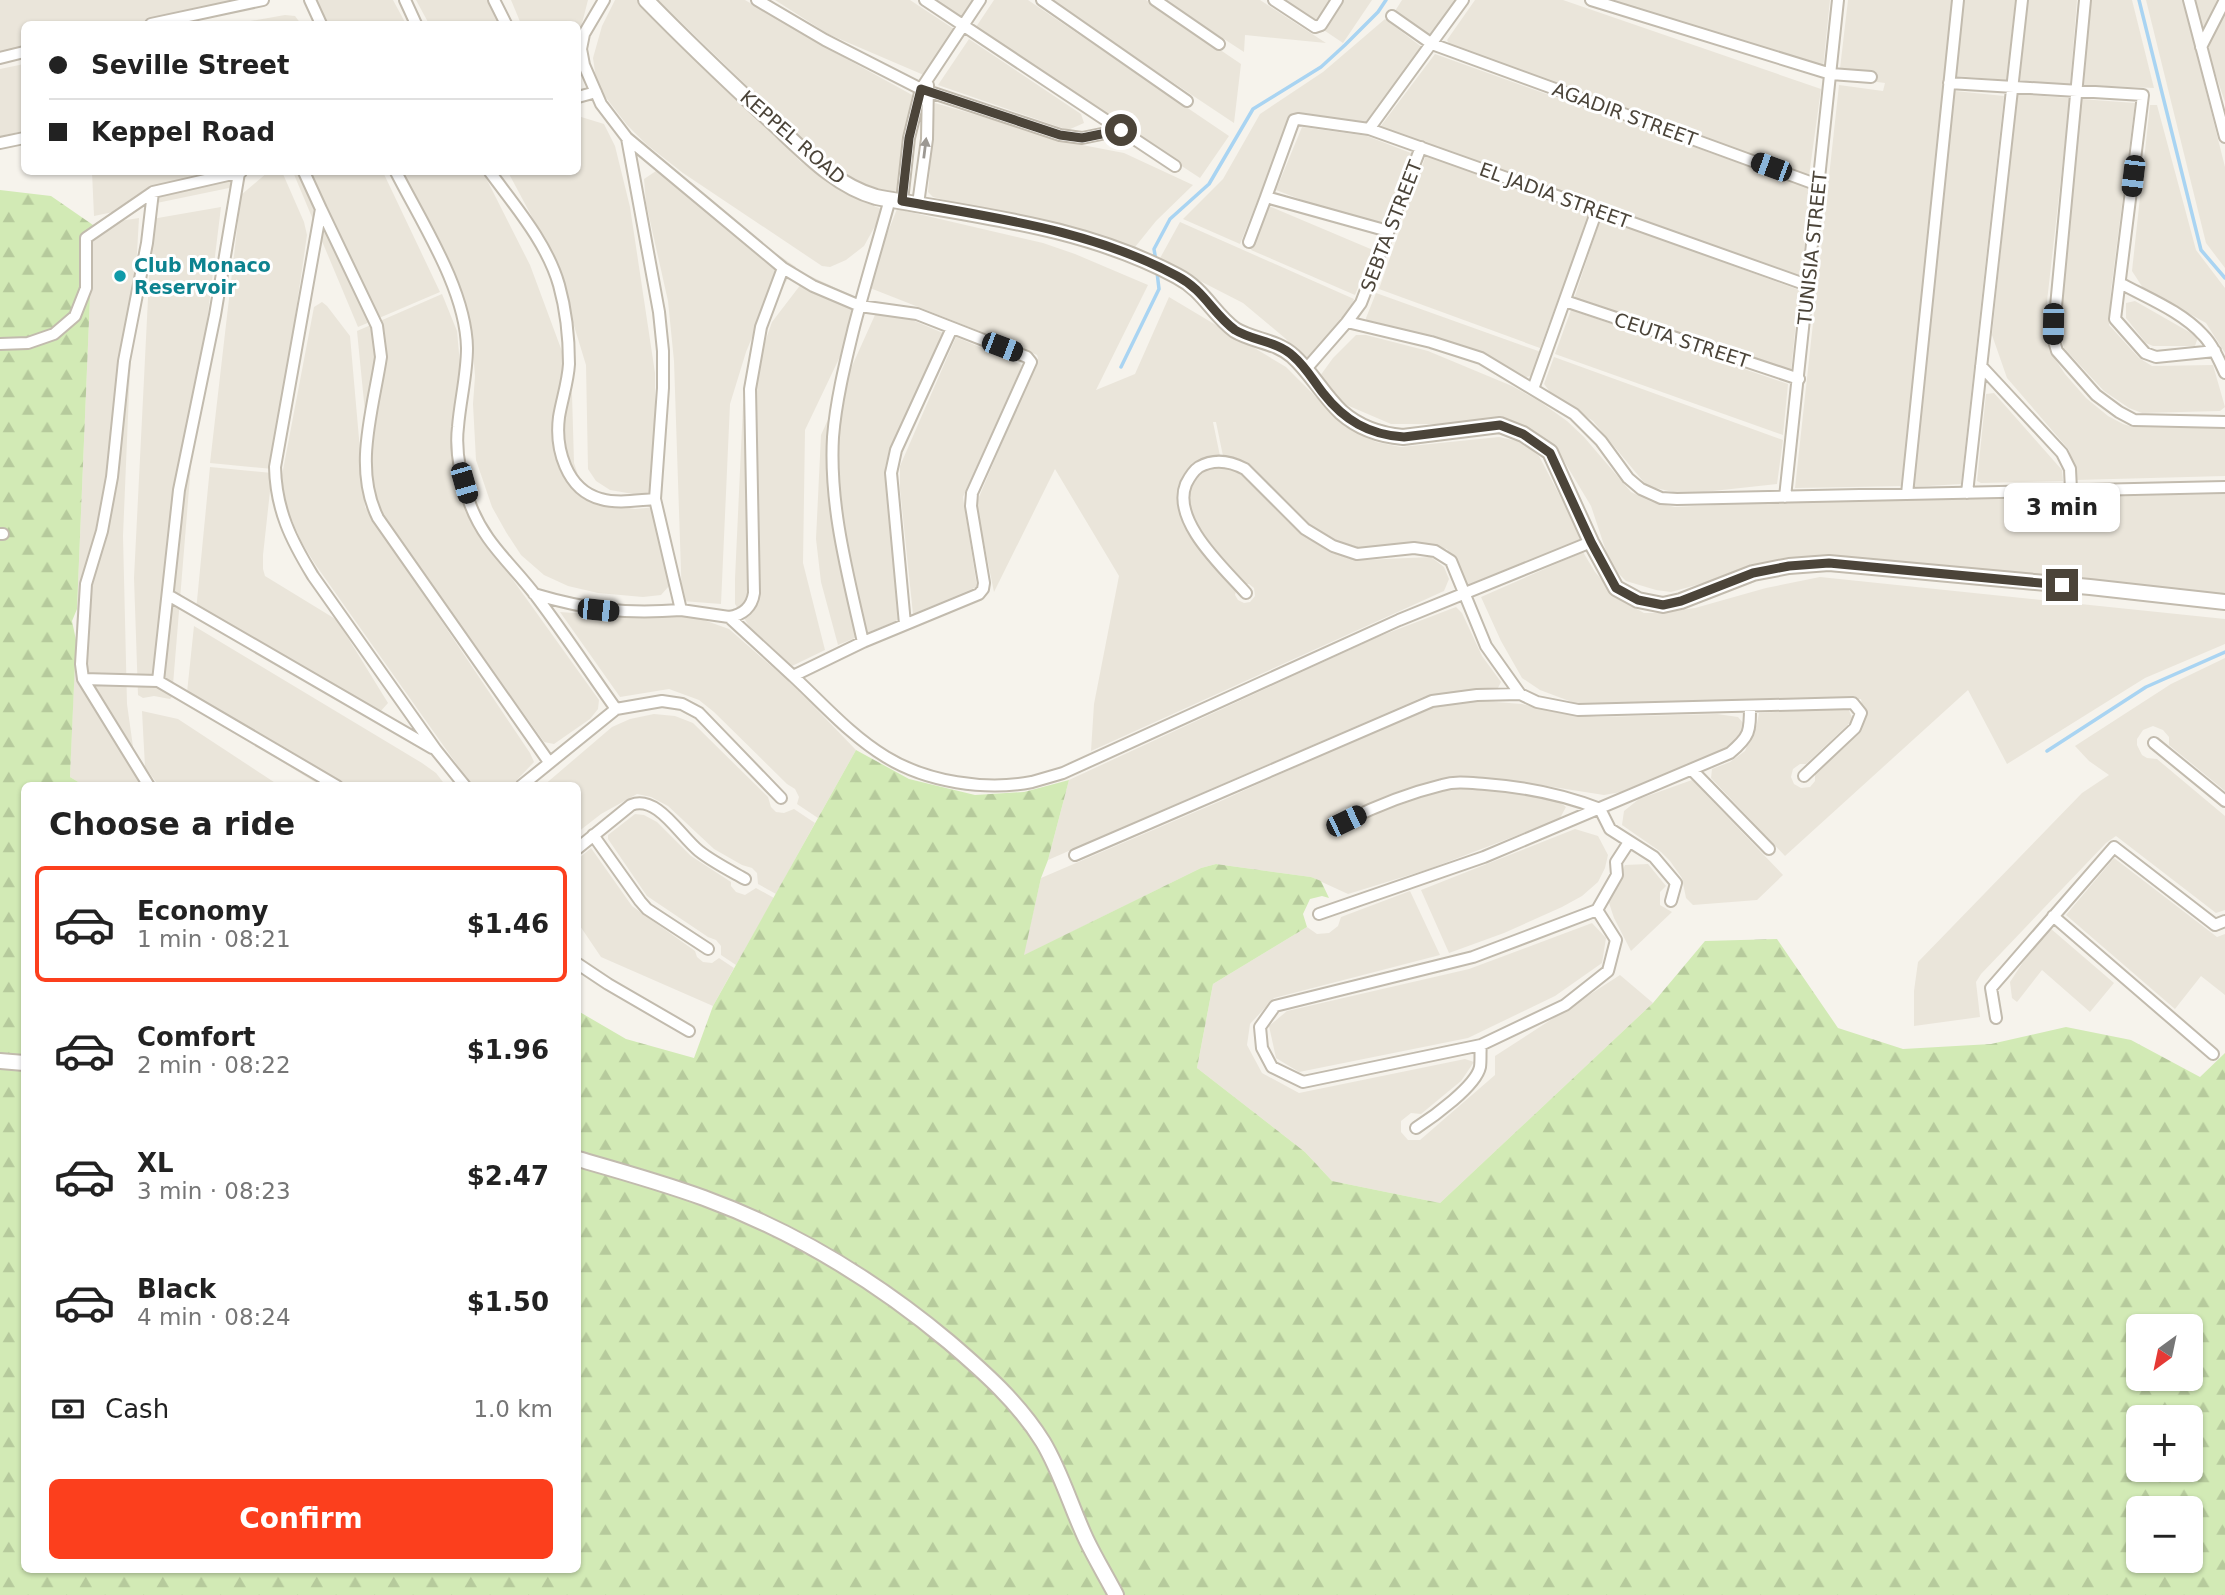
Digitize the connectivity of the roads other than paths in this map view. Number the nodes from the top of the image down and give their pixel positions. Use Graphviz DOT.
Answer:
graph roads {
  1 [pos="263,0"];
  2 [pos="310,0"];
  3 [pos="405,0"];
  4 [pos="494,0"];
  5 [pos="604,0"];
  6 [pos="646,0"];
  7 [pos="757,0"];
  8 [pos="925,0"];
  9 [pos="981,0"];
  10 [pos="1042,0"];
  11 [pos="1156,0"];
  12 [pos="1273,0"];
  13 [pos="1337,0"];
  14 [pos="1463,0"];
  15 [pos="1591,0"];
  16 [pos="1838,0"];
  17 [pos="1958,0"];
  18 [pos="2022,0"];
  19 [pos="2084,0"];
  20 [pos="2189,0"];
  21 [pos="2225,0"];
  22 [pos="1392,16"];
  23 [pos="165,21"];
  24 [pos="320,21"];
  25 [pos="415,21"];
  26 [pos="504,21"];
  27 [pos="963,26"];
  28 [pos="1219,44"];
  29 [pos="1432,44"];
  30 [pos="2201,47"];
  31 [pos="21,53"];
  32 [pos="0,58"];
  33 [pos="1831,74"];
  34 [pos="1871,77"];
  35 [pos="1949,83"];
  36 [pos="926,87"];
  37 [pos="2012,87"];
  38 [pos="2075,92"];
  39 [pos="596,93"];
  40 [pos="581,96"];
  41 [pos="1188,100"];
  42 [pos="1369,129"];
  43 [pos="1121,130"];
  44 [pos="2225,137"];
  45 [pos="627,138"];
  46 [pos="21,139"];
  47 [pos="0,143"];
  48 [pos="1422,147"];
  49 [pos="1175,166"];
  50 [pos="227,175"];
  51 [pos="239,175"];
  52 [pos="305,175"];
  53 [pos="398,175"];
  54 [pos="492,175"];
  55 [pos="1818,184"];
  56 [pos="153,192"];
  57 [pos="1266,197"];
  58 [pos="896,200"];
  59 [pos="918,204"];
  60 [pos="321,209"];
  61 [pos="1597,210"];
  62 [pos="1388,231"];
  63 [pos="1249,242"];
  64 [pos="783,268"];
  65 [pos="2120,283"];
  66 [pos="1807,285"];
  67 [pos="1565,301"];
  68 [pos="860,306"];
  69 [pos="1347,322"];
  70 [pos="952,328"];
  71 [pos="0,344"];
  72 [pos="2214,351"];
  73 [pos="1981,366"];
  74 [pos="1306,369"];
  75 [pos="2225,373"];
  76 [pos="1799,379"];
  77 [pos="1533,389"];
  78 [pos="2225,422"];
  79 [pos="2225,487"];
  80 [pos="2071,490"];
  81 [pos="1968,492"];
  82 [pos="1907,494"];
  83 [pos="1785,497"];
  84 [pos="655,499"];
  85 [pos="1591,542"];
  86 [pos="1246,593"];
  87 [pos="534,594"];
  88 [pos="1465,594"];
  89 [pos="168,595"];
  90 [pos="2225,602"];
  91 [pos="681,610"];
  92 [pos="729,617"];
  93 [pos="905,624"];
  94 [pos="863,642"];
  95 [pos="793,676"];
  96 [pos="83,679"];
  97 [pos="158,681"];
  98 [pos="1520,694"];
  99 [pos="1750,706"];
  100 [pos="616,709"];
  101 [pos="2154,743"];
  102 [pos="436,750"];
  103 [pos="549,762"];
  104 [pos="1692,770"];
  105 [pos="1804,776"];
  106 [pos="147,782"];
  107 [pos="330,782"];
  108 [pos="462,782"];
  109 [pos="526,782"];
  110 [pos="781,798"];
  111 [pos="2225,802"];
  112 [pos="1600,809"];
  113 [pos="1346,821"];
  114 [pos="593,835"];
  115 [pos="1629,842"];
  116 [pos="581,845"];
  117 [pos="1769,849"];
  118 [pos="1075,855"];
  119 [pos="745,879"];
  120 [pos="1671,901"];
  121 [pos="1597,910"];
  122 [pos="1320,914"];
  123 [pos="2053,916"];
  124 [pos="2225,921"];
  125 [pos="708,949"];
  126 [pos="581,966"];
  127 [pos="1996,1018"];
  128 [pos="689,1031"];
  129 [pos="1480,1045"];
  130 [pos="2213,1054"];
  131 [pos="0,1061"];
  132 [pos="21,1063"];
  133 [pos="1416,1128"];
  134 [pos="581,1160"];
  135 [pos="1116,1595"];
  1 -- 23 [label="street"];
  2 -- 24 [label="street"];
  3 -- 25 [label="street"];
  4 -- 26 [label="street"];
  5 -- 39 [label="street"];
  6 -- 58 [label="street, KEPPEL ROAD"];
  7 -- 36 [label="street"];
  8 -- 27 [label="street"];
  9 -- 27 [label="street"];
  10 -- 41 [label="street"];
  11 -- 28 [label="street"];
  12 -- 13 [label="street"];
  14 -- 29 [label="street"];
  15 -- 33 [label="street"];
  16 -- 33 [label="street, TUNISIA STREET"];
  17 -- 35 [label="street"];
  18 -- 37 [label="street"];
  19 -- 38 [label="street"];
  20 -- 30 [label="street"];
  21 -- 30 [label="street"];
  22 -- 29 [label="street, AGADIR STREET"];
  27 -- 36 [label="street"];
  27 -- 43 [label="street"];
  29 -- 42 [label="street"];
  29 -- 55 [label="street, AGADIR STREET"];
  30 -- 44 [label="street"];
  31 -- 32 [label="street"];
  33 -- 34 [label="street"];
  33 -- 55 [label="street, TUNISIA STREET"];
  35 -- 37 [label="street"];
  35 -- 82 [label="street"];
  36 -- 43 [label="street"];
  36 -- 58 [label="street"];
  59 -- 36 [label="street, one-way"];
  37 -- 38 [label="street"];
  37 -- 73 [label="street"];
  38 -- 65 [label="street"];
  38 -- 78 [label="street"];
  39 -- 40 [label="street"];
  39 -- 45 [label="street"];
  42 -- 48 [label="street, EL JADIA STREET"];
  42 -- 57 [label="street, EL JADIA STREET"];
  43 -- 49 [label="street"];
  45 -- 64 [label="street"];
  45 -- 84 [label="street"];
  46 -- 47 [label="street"];
  48 -- 61 [label="street, EL JADIA STREET"];
  48 -- 62 [label="street, SEBTA STREET"];
  50 -- 56 [label="street"];
  51 -- 89 [label="street"];
  52 -- 60 [label="street"];
  53 -- 87 [label="street"];
  54 -- 84 [label="street"];
  55 -- 66 [label="street, TUNISIA STREET"];
  56 -- 71 [label="street"];
  56 -- 96 [label="street"];
  57 -- 62 [label="street"];
  57 -- 63 [label="street"];
  58 -- 59 [label="street, KEPPEL ROAD"];
  58 -- 68 [label="street"];
  59 -- 74 [label="street, KEPPEL ROAD"];
  60 -- 102 [label="street"];
  60 -- 103 [label="street"];
  61 -- 66 [label="street, EL JADIA STREET"];
  61 -- 67 [label="street"];
  62 -- 69 [label="street, SEBTA STREET"];
  64 -- 68 [label="street"];
  64 -- 92 [label="street"];
  65 -- 72 [label="street"];
  65 -- 72 [label="street"];
  66 -- 76 [label="street, TUNISIA STREET"];
  67 -- 76 [label="street, CEUTA STREET"];
  67 -- 77 [label="street"];
  68 -- 70 [label="street"];
  68 -- 94 [label="street"];
  69 -- 74 [label="street, SEBTA STREET"];
  69 -- 77 [label="street"];
  70 -- 93 [label="street"];
  70 -- 93 [label="street"];
  72 -- 75 [label="street"];
  73 -- 80 [label="street"];
  73 -- 81 [label="street"];
  74 -- 85 [label="street, KEPPEL ROAD"];
  76 -- 83 [label="street, TUNISIA STREET"];
  77 -- 83 [label="street"];
  79 -- 80 [label="street"];
  80 -- 81 [label="street"];
  81 -- 82 [label="street"];
  82 -- 83 [label="street"];
  84 -- 91 [label="street"];
  85 -- 88 [label="street"];
  85 -- 90 [label="street, KEPPEL ROAD"];
  86 -- 88 [label="street"];
  87 -- 91 [label="street"];
  87 -- 100 [label="street"];
  88 -- 95 [label="street"];
  88 -- 98 [label="street"];
  89 -- 97 [label="street"];
  89 -- 102 [label="street"];
  91 -- 92 [label="street"];
  92 -- 95 [label="street"];
  93 -- 94 [label="street"];
  94 -- 95 [label="street"];
  96 -- 97 [label="street"];
  96 -- 106 [label="street"];
  97 -- 107 [label="street"];
  98 -- 99 [label="street"];
  98 -- 118 [label="street"];
  99 -- 104 [label="street"];
  99 -- 105 [label="street"];
  100 -- 103 [label="street"];
  100 -- 110 [label="street"];
  101 -- 111 [label="street"];
  102 -- 108 [label="street"];
  103 -- 109 [label="street"];
  104 -- 112 [label="street"];
  104 -- 117 [label="street"];
  112 -- 113 [label="street"];
  112 -- 115 [label="street"];
  112 -- 122 [label="street"];
  114 -- 116 [label="street"];
  114 -- 119 [label="street"];
  114 -- 125 [label="street"];
  115 -- 120 [label="street"];
  115 -- 121 [label="street"];
  121 -- 129 [label="street"];
  121 -- 129 [label="street"];
  123 -- 124 [label="street"];
  123 -- 127 [label="street"];
  123 -- 130 [label="street"];
  126 -- 128 [label="street"];
  129 -- 133 [label="street"];
  131 -- 132 [label="street"];
  134 -- 135 [label="street"];
}
